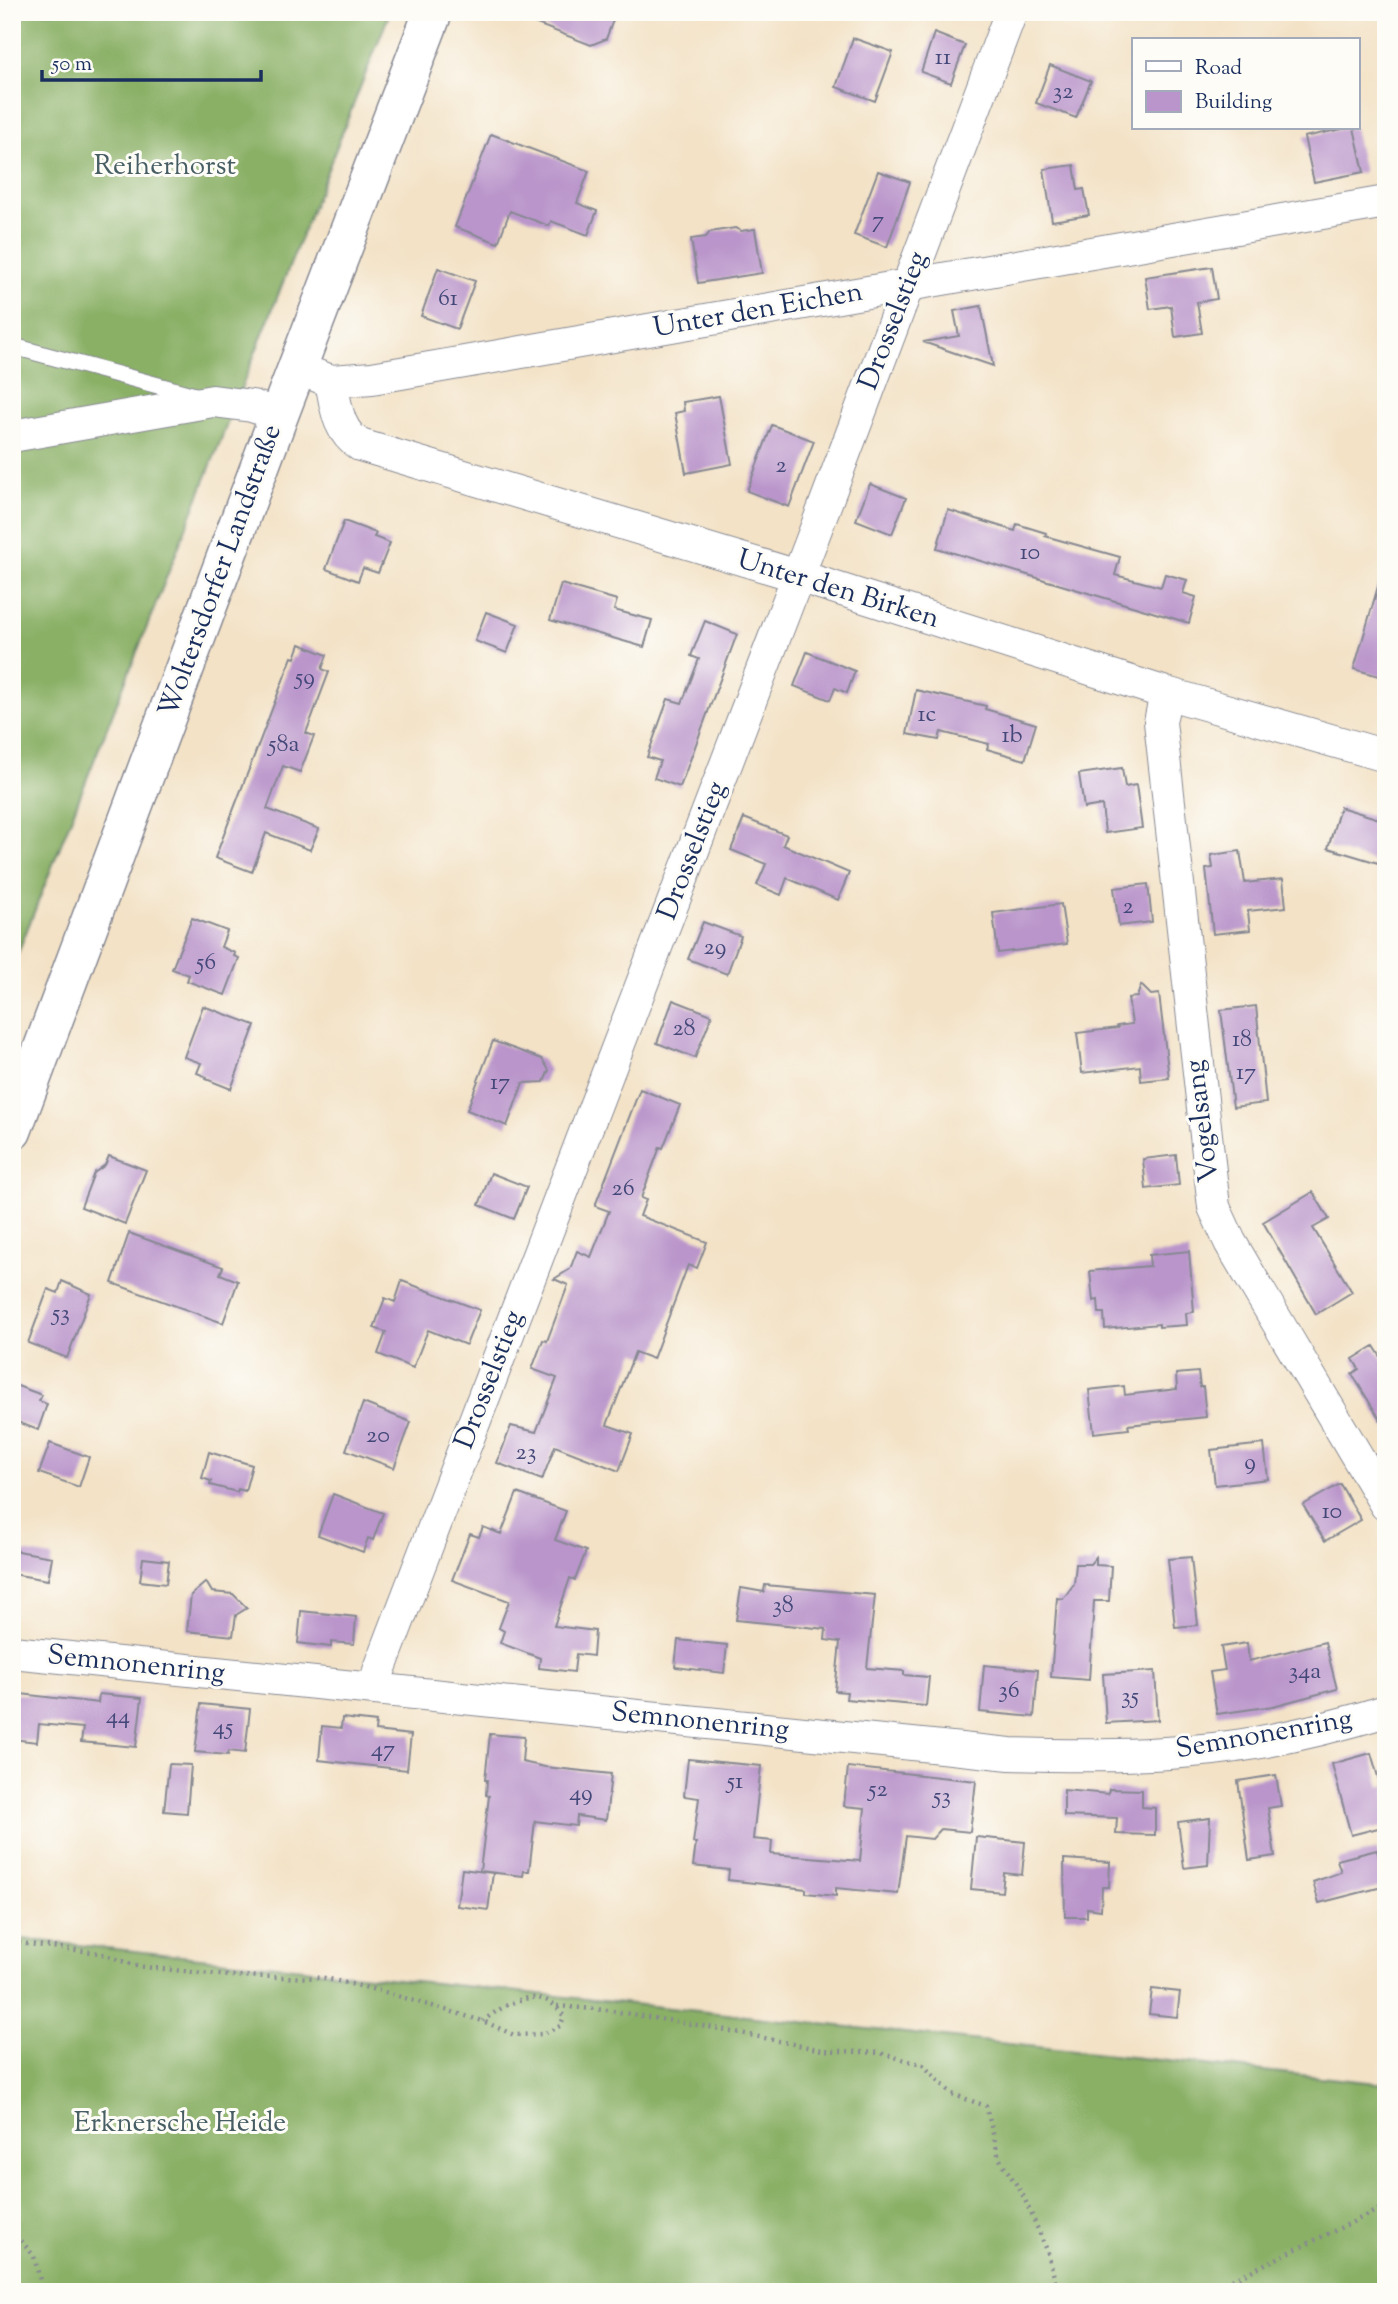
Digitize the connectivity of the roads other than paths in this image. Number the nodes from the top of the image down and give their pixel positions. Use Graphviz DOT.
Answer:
graph roads {
  1 [pos="433,12"];
  2 [pos="1011,12"];
  3 [pos="1386,202"];
  4 [pos="907,285"];
  5 [pos="12,346"];
  6 [pos="314,375"];
  7 [pos="213,401"];
  8 [pos="279,415"];
  9 [pos="12,436"];
  10 [pos="798,576"];
  11 [pos="1166,693"];
  12 [pos="1386,756"];
  13 [pos="12,1131"];
  14 [pos="1386,1505"];
  15 [pos="12,1652"];
  16 [pos="375,1689"];
  17 [pos="1386,1711"];
  1 -- 6 [label="main road, Woltersdorfer Landstraße"];
  2 -- 4 [label="street, Drosselstieg"];
  3 -- 4 [label="street, Unter den Eichen"];
  4 -- 6 [label="street, Unter den Eichen"];
  4 -- 10 [label="street, Drosselstieg"];
  5 -- 7 [label="lane"];
  6 -- 8 [label="main road, Woltersdorfer Landstraße"];
  6 -- 10 [label="street, Unter den Birken"];
  7 -- 8 [label="street"];
  7 -- 9 [label="street"];
  8 -- 13 [label="main road, Woltersdorfer Landstraße"];
  10 -- 11 [label="street, Unter den Birken"];
  10 -- 16 [label="street, Drosselstieg"];
  11 -- 12 [label="street, Unter den Birken"];
  11 -- 14 [label="street, Vogelsang"];
  15 -- 16 [label="street, Semnonenring"];
  16 -- 17 [label="street, Semnonenring"];
}
